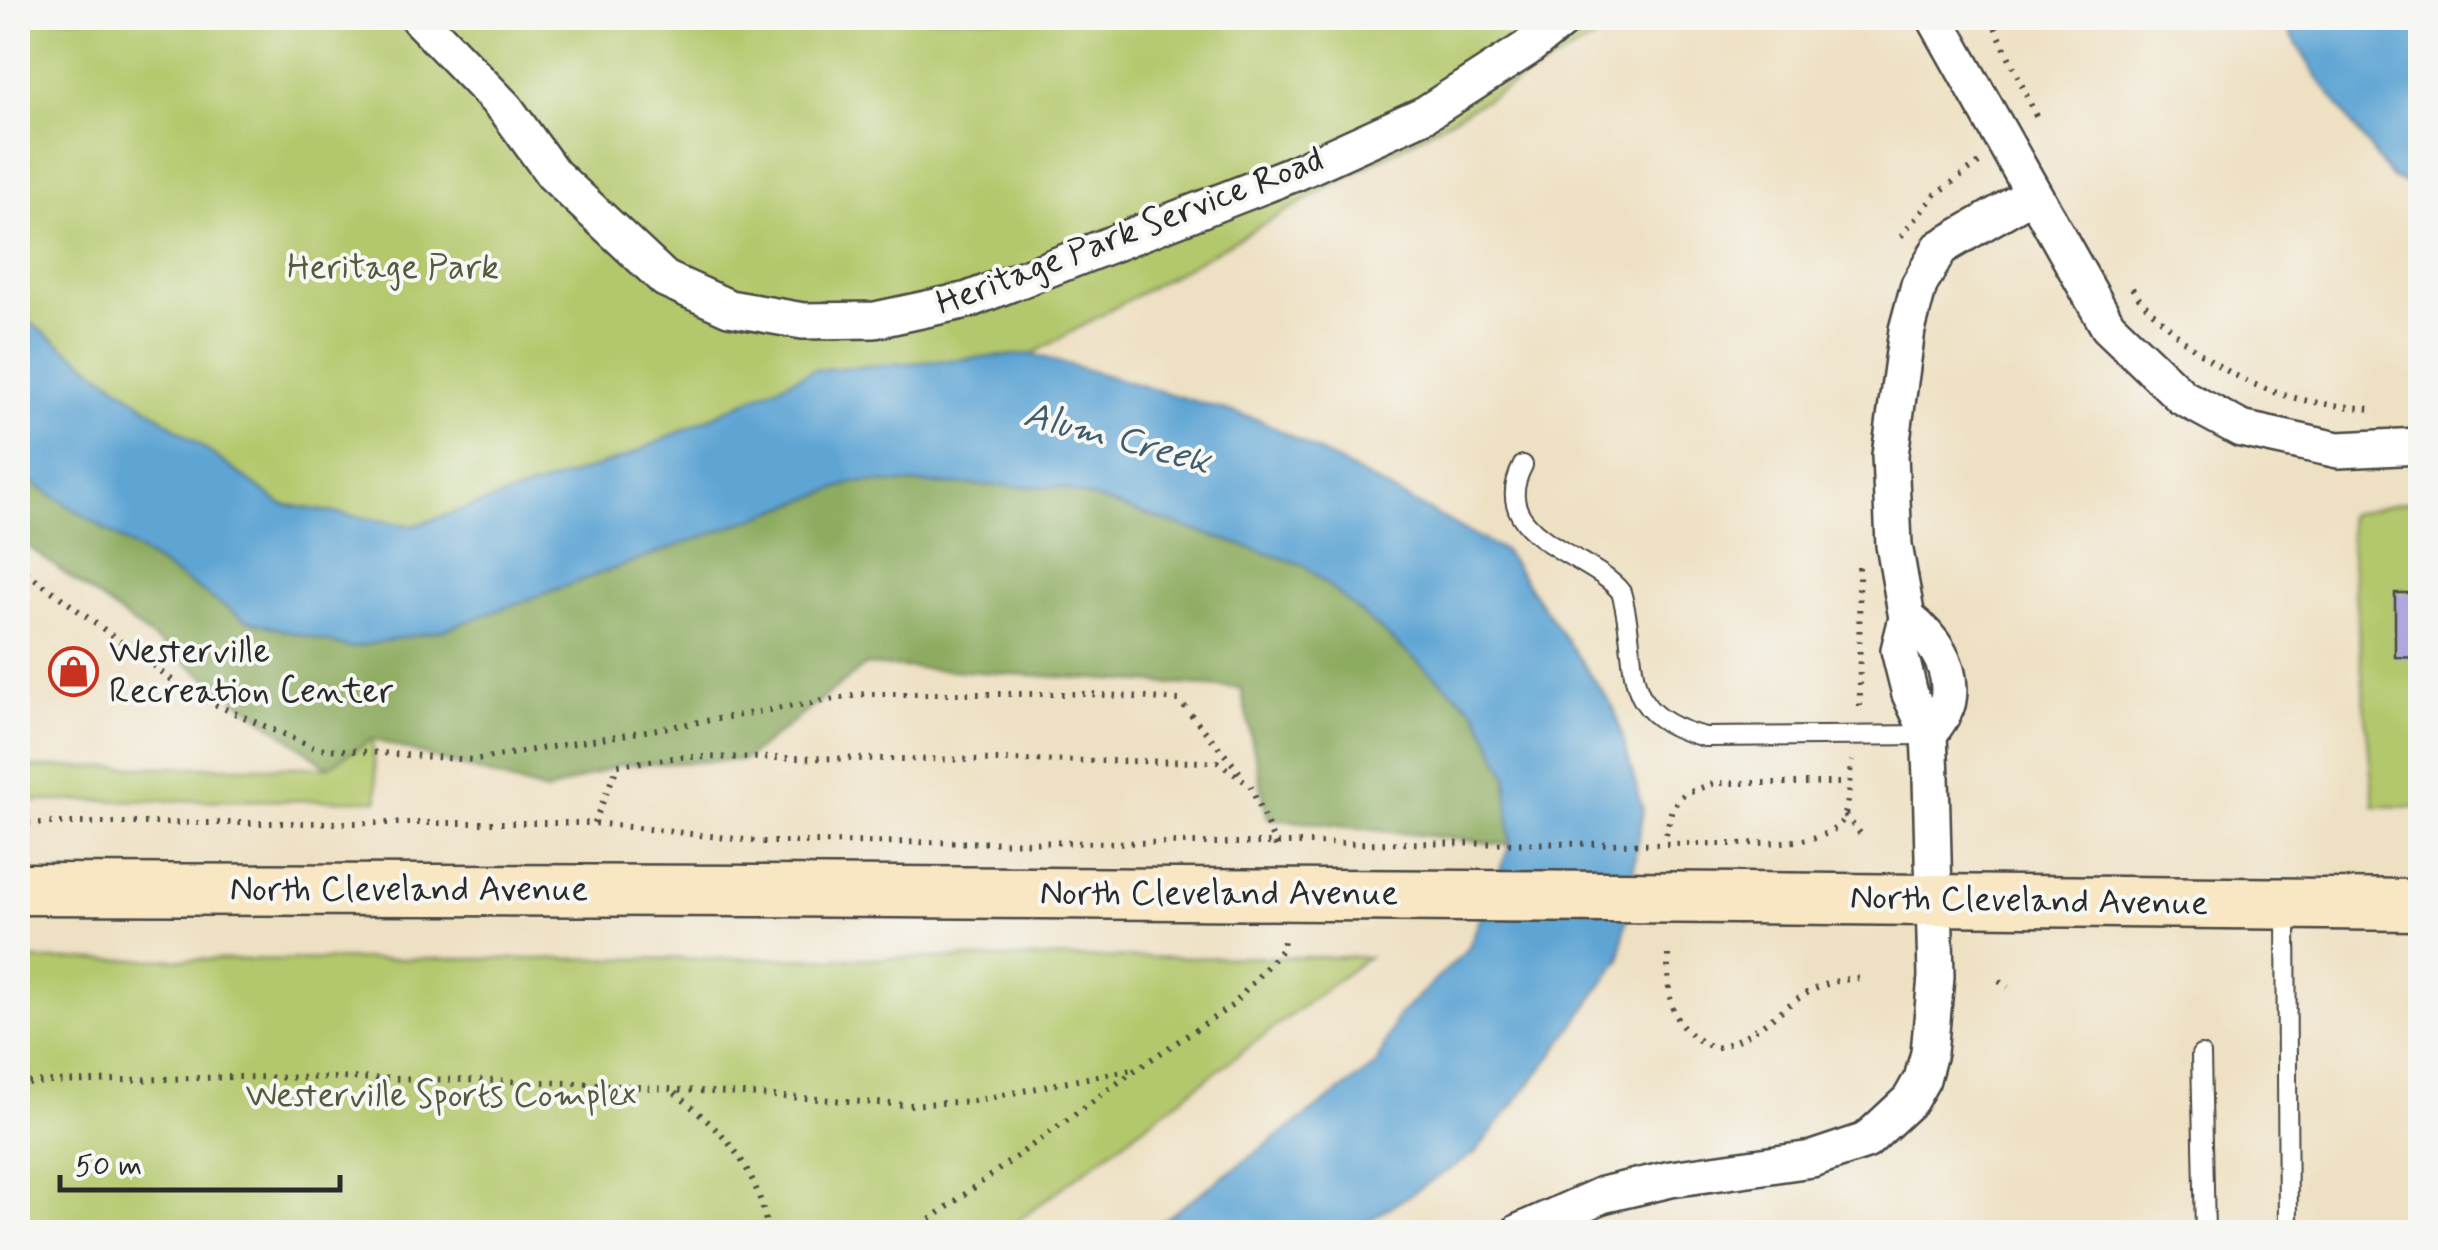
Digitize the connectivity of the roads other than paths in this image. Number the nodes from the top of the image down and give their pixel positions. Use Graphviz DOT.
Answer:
graph roads {
  1 [pos="418,18"];
  2 [pos="1565,18"];
  3 [pos="1935,18"];
  4 [pos="2032,195"];
  5 [pos="2420,446"];
  6 [pos="1523,464"];
  7 [pos="1928,736"];
  8 [pos="18,890"];
  9 [pos="1935,900"];
  10 [pos="2286,903"];
  11 [pos="2420,905"];
  12 [pos="2201,1055"];
  13 [pos="1519,1232"];
  14 [pos="2205,1232"];
  15 [pos="2288,1232"];
  1 -- 2 [label="street, Heritage Park Service Road"];
  3 -- 4 [label="street"];
  4 -- 5 [label="street"];
  4 -- 7 [label="street"];
  6 -- 7 [label="lane"];
  7 -- 9 [label="street"];
  8 -- 9 [label="main road, North Cleveland Avenue, bridge"];
  9 -- 10 [label="main road, North Cleveland Avenue"];
  9 -- 13 [label="street"];
  10 -- 11 [label="main road, North Cleveland Avenue"];
  10 -- 15 [label="lane"];
  12 -- 14 [label="lane"];
}
